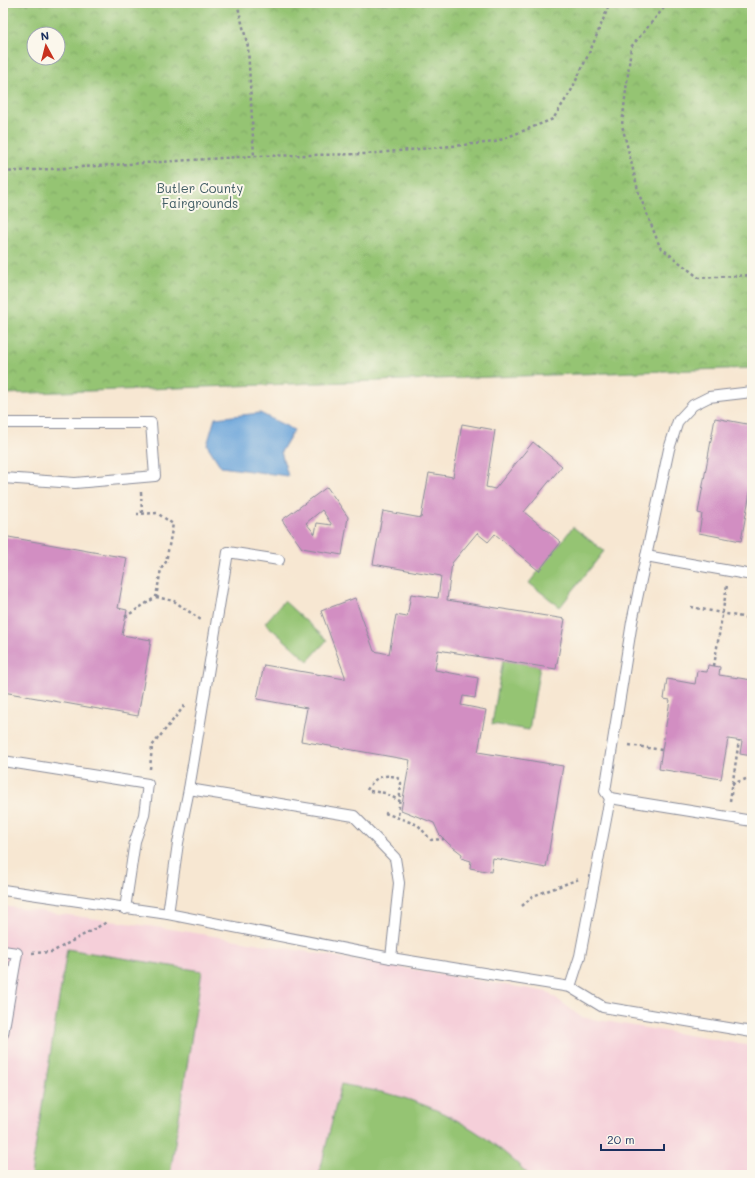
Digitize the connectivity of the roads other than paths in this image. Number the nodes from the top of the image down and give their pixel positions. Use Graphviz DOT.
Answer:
graph roads {
  1 [pos="752,392"];
  2 [pos="3,423"];
  3 [pos="3,478"];
  4 [pos="646,556"];
  5 [pos="279,560"];
  6 [pos="752,575"];
  7 [pos="3,761"];
  8 [pos="189,789"];
  9 [pos="610,798"];
  10 [pos="752,821"];
  11 [pos="3,890"];
  12 [pos="125,909"];
  13 [pos="168,914"];
  14 [pos="3,951"];
  15 [pos="391,958"];
  16 [pos="570,988"];
  17 [pos="752,1032"];
  18 [pos="3,1034"];
  1 -- 4 [label="lane"];
  2 -- 3 [label="lane"];
  4 -- 6 [label="lane"];
  4 -- 9 [label="lane"];
  5 -- 8 [label="lane"];
  7 -- 12 [label="lane"];
  8 -- 13 [label="lane"];
  8 -- 15 [label="lane"];
  9 -- 10 [label="lane"];
  9 -- 16 [label="lane"];
  11 -- 12 [label="lane"];
  12 -- 13 [label="lane"];
  13 -- 15 [label="lane"];
  14 -- 18 [label="lane"];
  15 -- 16 [label="lane"];
  16 -- 17 [label="lane"];
}
